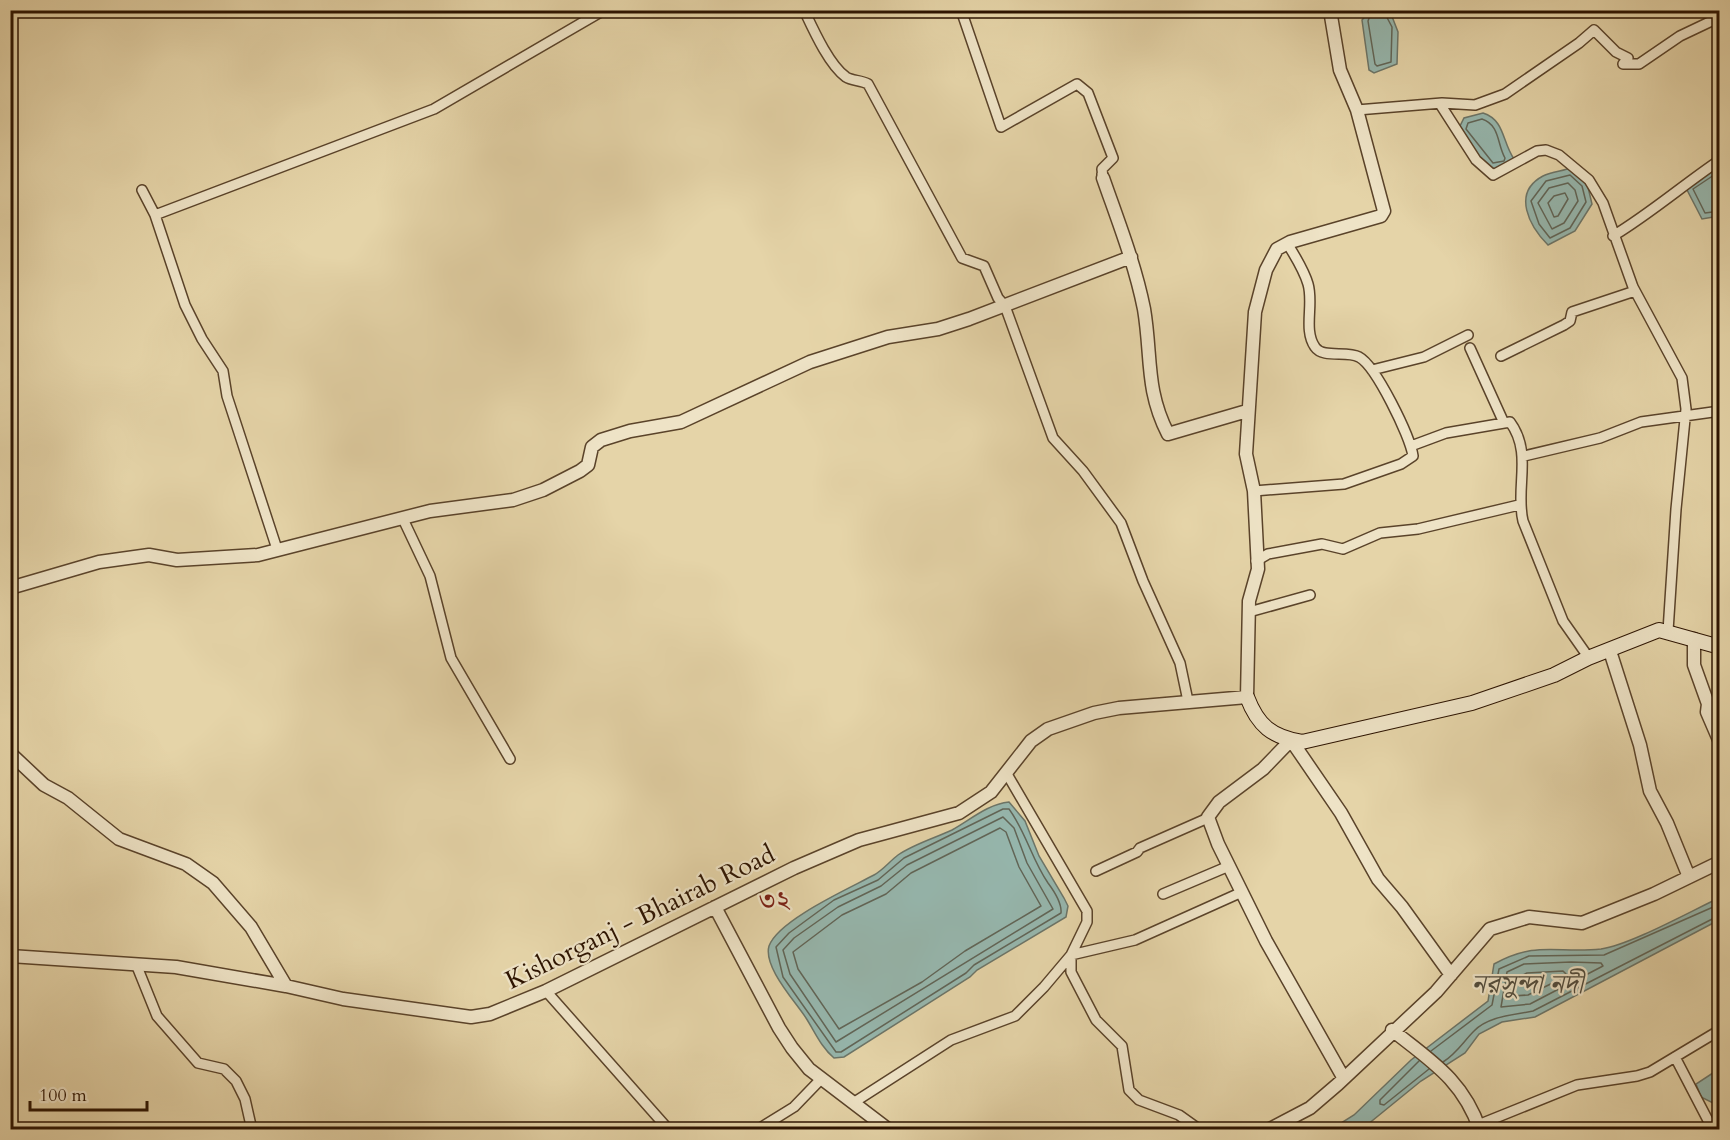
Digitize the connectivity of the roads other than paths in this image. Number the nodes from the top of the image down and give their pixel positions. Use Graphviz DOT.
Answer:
graph roads {
  1 [pos="604,10"];
  2 [pos="804,10"];
  3 [pos="961,10"];
  4 [pos="1330,10"];
  5 [pos="1719,17"];
  6 [pos="1440,104"];
  7 [pos="1357,110"];
  8 [pos="1719,160"];
  9 [pos="1103,176"];
  10 [pos="142,190"];
  11 [pos="155,215"];
  12 [pos="1613,236"];
  13 [pos="1287,243"];
  14 [pos="1131,257"];
  15 [pos="1635,291"];
  16 [pos="1005,306"];
  17 [pos="1468,335"];
  18 [pos="1470,348"];
  19 [pos="1501,356"];
  20 [pos="1372,370"];
  21 [pos="1247,411"];
  22 [pos="1719,411"];
  23 [pos="1686,415"];
  24 [pos="1503,423"];
  25 [pos="1411,446"];
  26 [pos="1524,456"];
  27 [pos="1254,491"];
  28 [pos="1519,505"];
  29 [pos="403,519"];
  30 [pos="277,549"];
  31 [pos="1256,561"];
  32 [pos="10,588"];
  33 [pos="1310,595"];
  34 [pos="1249,612"];
  35 [pos="1668,631"];
  36 [pos="1694,639"];
  37 [pos="1719,647"];
  38 [pos="1610,651"];
  39 [pos="1589,658"];
  40 [pos="1247,697"];
  41 [pos="1188,701"];
  42 [pos="1291,740"];
  43 [pos="1719,742"];
  44 [pos="10,753"];
  45 [pos="510,759"];
  46 [pos="1007,774"];
  47 [pos="1209,818"];
  48 [pos="1719,862"];
  49 [pos="1229,866"];
  50 [pos="1096,871"];
  51 [pos="1689,877"];
  52 [pos="1242,892"];
  53 [pos="1163,894"];
  54 [pos="715,907"];
  55 [pos="1071,955"];
  56 [pos="10,956"];
  57 [pos="136,964"];
  58 [pos="1450,975"];
  59 [pos="286,986"];
  60 [pos="546,991"];
  61 [pos="1392,1030"];
  62 [pos="1719,1030"];
  63 [pos="1675,1057"];
  64 [pos="1343,1077"];
  65 [pos="822,1078"];
  66 [pos="853,1103"];
  67 [pos="1479,1127"];
  68 [pos="252,1130"];
  69 [pos="669,1130"];
  70 [pos="757,1130"];
  71 [pos="889,1130"];
  72 [pos="1200,1130"];
  73 [pos="1268,1130"];
  74 [pos="1713,1130"];
  1 -- 11 [label="street"];
  2 -- 16 [label="street"];
  3 -- 9 [label="street"];
  4 -- 7 [label="street"];
  5 -- 6 [label="street"];
  6 -- 7 [label="street"];
  6 -- 12 [label="street"];
  7 -- 13 [label="street"];
  8 -- 12 [label="street"];
  9 -- 14 [label="street"];
  10 -- 11 [label="street"];
  11 -- 30 [label="street"];
  12 -- 15 [label="street"];
  13 -- 20 [label="street"];
  13 -- 21 [label="street"];
  14 -- 16 [label="street"];
  14 -- 21 [label="street"];
  15 -- 19 [label="street"];
  15 -- 23 [label="street"];
  16 -- 29 [label="street"];
  16 -- 41 [label="street"];
  17 -- 20 [label="street"];
  18 -- 24 [label="street"];
  20 -- 25 [label="street"];
  21 -- 27 [label="street"];
  22 -- 23 [label="street"];
  23 -- 26 [label="street"];
  23 -- 35 [label="street"];
  24 -- 25 [label="street"];
  24 -- 26 [label="street"];
  25 -- 27 [label="street"];
  26 -- 28 [label="street"];
  27 -- 31 [label="street"];
  28 -- 31 [label="street"];
  28 -- 39 [label="street"];
  29 -- 30 [label="street"];
  29 -- 45 [label="street"];
  30 -- 32 [label="street"];
  31 -- 34 [label="street"];
  33 -- 34 [label="street"];
  34 -- 40 [label="street"];
  35 -- 36 [label="main road"];
  35 -- 38 [label="main road"];
  36 -- 37 [label="main road"];
  36 -- 43 [label="street"];
  38 -- 39 [label="main road"];
  38 -- 51 [label="street"];
  39 -- 42 [label="main road"];
  40 -- 41 [label="street, Kishorganj - Bhairab Road"];
  40 -- 42 [label="main road"];
  41 -- 46 [label="street, Kishorganj - Bhairab Road"];
  42 -- 47 [label="street"];
  42 -- 58 [label="street"];
  44 -- 59 [label="street"];
  46 -- 54 [label="street, Kishorganj - Bhairab Road"];
  46 -- 55 [label="street"];
  47 -- 49 [label="street"];
  47 -- 50 [label="street"];
  48 -- 51 [label="street"];
  49 -- 52 [label="street"];
  49 -- 53 [label="street"];
  51 -- 58 [label="street"];
  52 -- 55 [label="street"];
  52 -- 64 [label="street"];
  54 -- 60 [label="street, Kishorganj - Bhairab Road"];
  54 -- 65 [label="street"];
  55 -- 66 [label="street"];
  55 -- 72 [label="street"];
  56 -- 57 [label="street, Kishorganj - Bhairab Road"];
  57 -- 59 [label="street, Kishorganj - Bhairab Road"];
  57 -- 68 [label="street"];
  58 -- 61 [label="street"];
  59 -- 60 [label="street, Kishorganj - Bhairab Road"];
  60 -- 69 [label="street"];
  61 -- 64 [label="street"];
  61 -- 67 [label="street"];
  62 -- 63 [label="street"];
  63 -- 67 [label="street"];
  63 -- 74 [label="street"];
  64 -- 73 [label="street"];
  65 -- 66 [label="street"];
  65 -- 70 [label="street"];
  66 -- 71 [label="street"];
}
